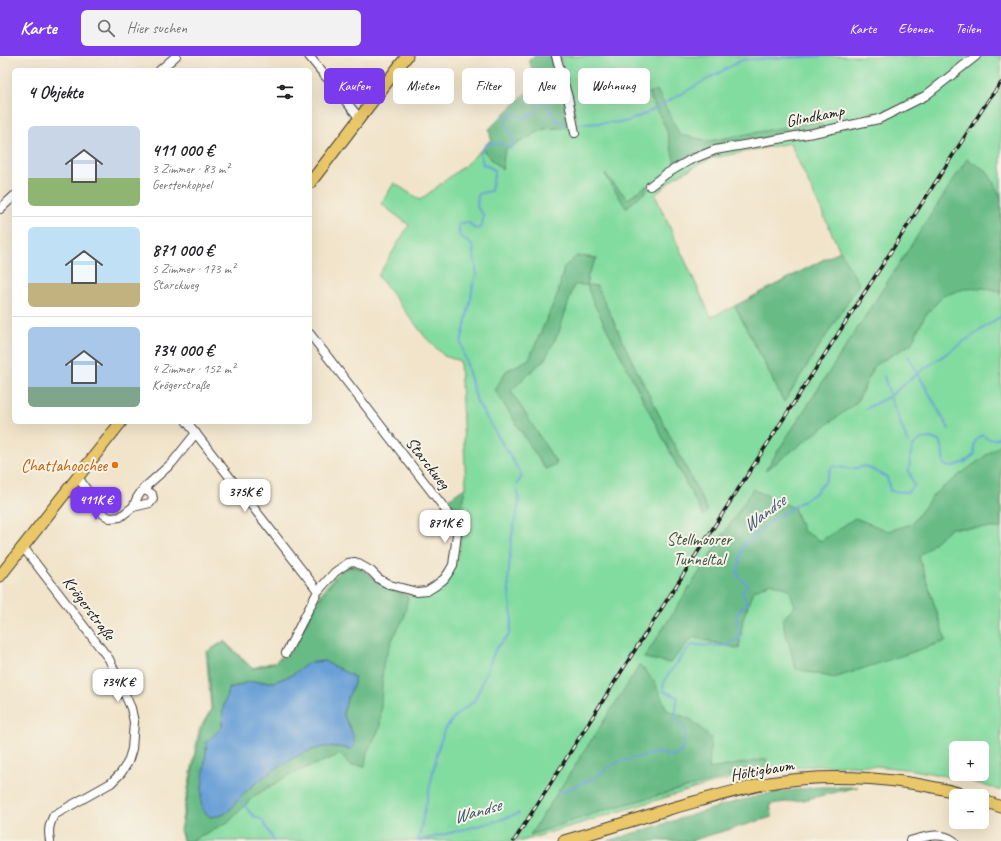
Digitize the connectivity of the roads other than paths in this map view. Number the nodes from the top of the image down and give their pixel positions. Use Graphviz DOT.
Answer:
graph roads {
  1 [pos="176,56"];
  2 [pos="309,56"];
  3 [pos="407,56"];
  4 [pos="556,56"];
  5 [pos="976,56"];
  6 [pos="162,68"];
  7 [pos="360,118"];
  8 [pos="575,133"];
  9 [pos="312,180"];
  10 [pos="650,186"];
  11 [pos="12,198"];
  12 [pos="0,208"];
  13 [pos="312,337"];
  14 [pos="119,424"];
  15 [pos="189,424"];
  16 [pos="196,433"];
  17 [pos="78,477"];
  18 [pos="143,489"];
  19 [pos="133,507"];
  20 [pos="23,547"];
  21 [pos="0,576"];
  22 [pos="318,591"];
  23 [pos="286,653"];
  24 [pos="949,791"];
  25 [pos="989,803"];
  26 [pos="1001,807"];
  27 [pos="50,841"];
  28 [pos="564,841"];
  29 [pos="910,841"];
  30 [pos="954,841"];
  1 -- 6 [label="street"];
  2 -- 7 [label="street"];
  3 -- 7 [label="main road"];
  4 -- 8 [label="street"];
  5 -- 10 [label="street, Glindkamp"];
  7 -- 9 [label="main road"];
  11 -- 12 [label="street"];
  13 -- 22 [label="street, Starckweg"];
  14 -- 17 [label="main road"];
  15 -- 16 [label="street"];
  16 -- 18 [label="street"];
  16 -- 22 [label="street"];
  17 -- 19 [label="street"];
  17 -- 20 [label="main road"];
  18 -- 19 [label="street"];
  18 -- 19 [label="street"];
  20 -- 21 [label="main road"];
  20 -- 27 [label="street, Krögerstraße"];
  22 -- 23 [label="street, Starckweg"];
  24 -- 28 [label="main road, Höltigbaum"];
  25 -- 26 [label="main road"];
  29 -- 30 [label="street"];
}
